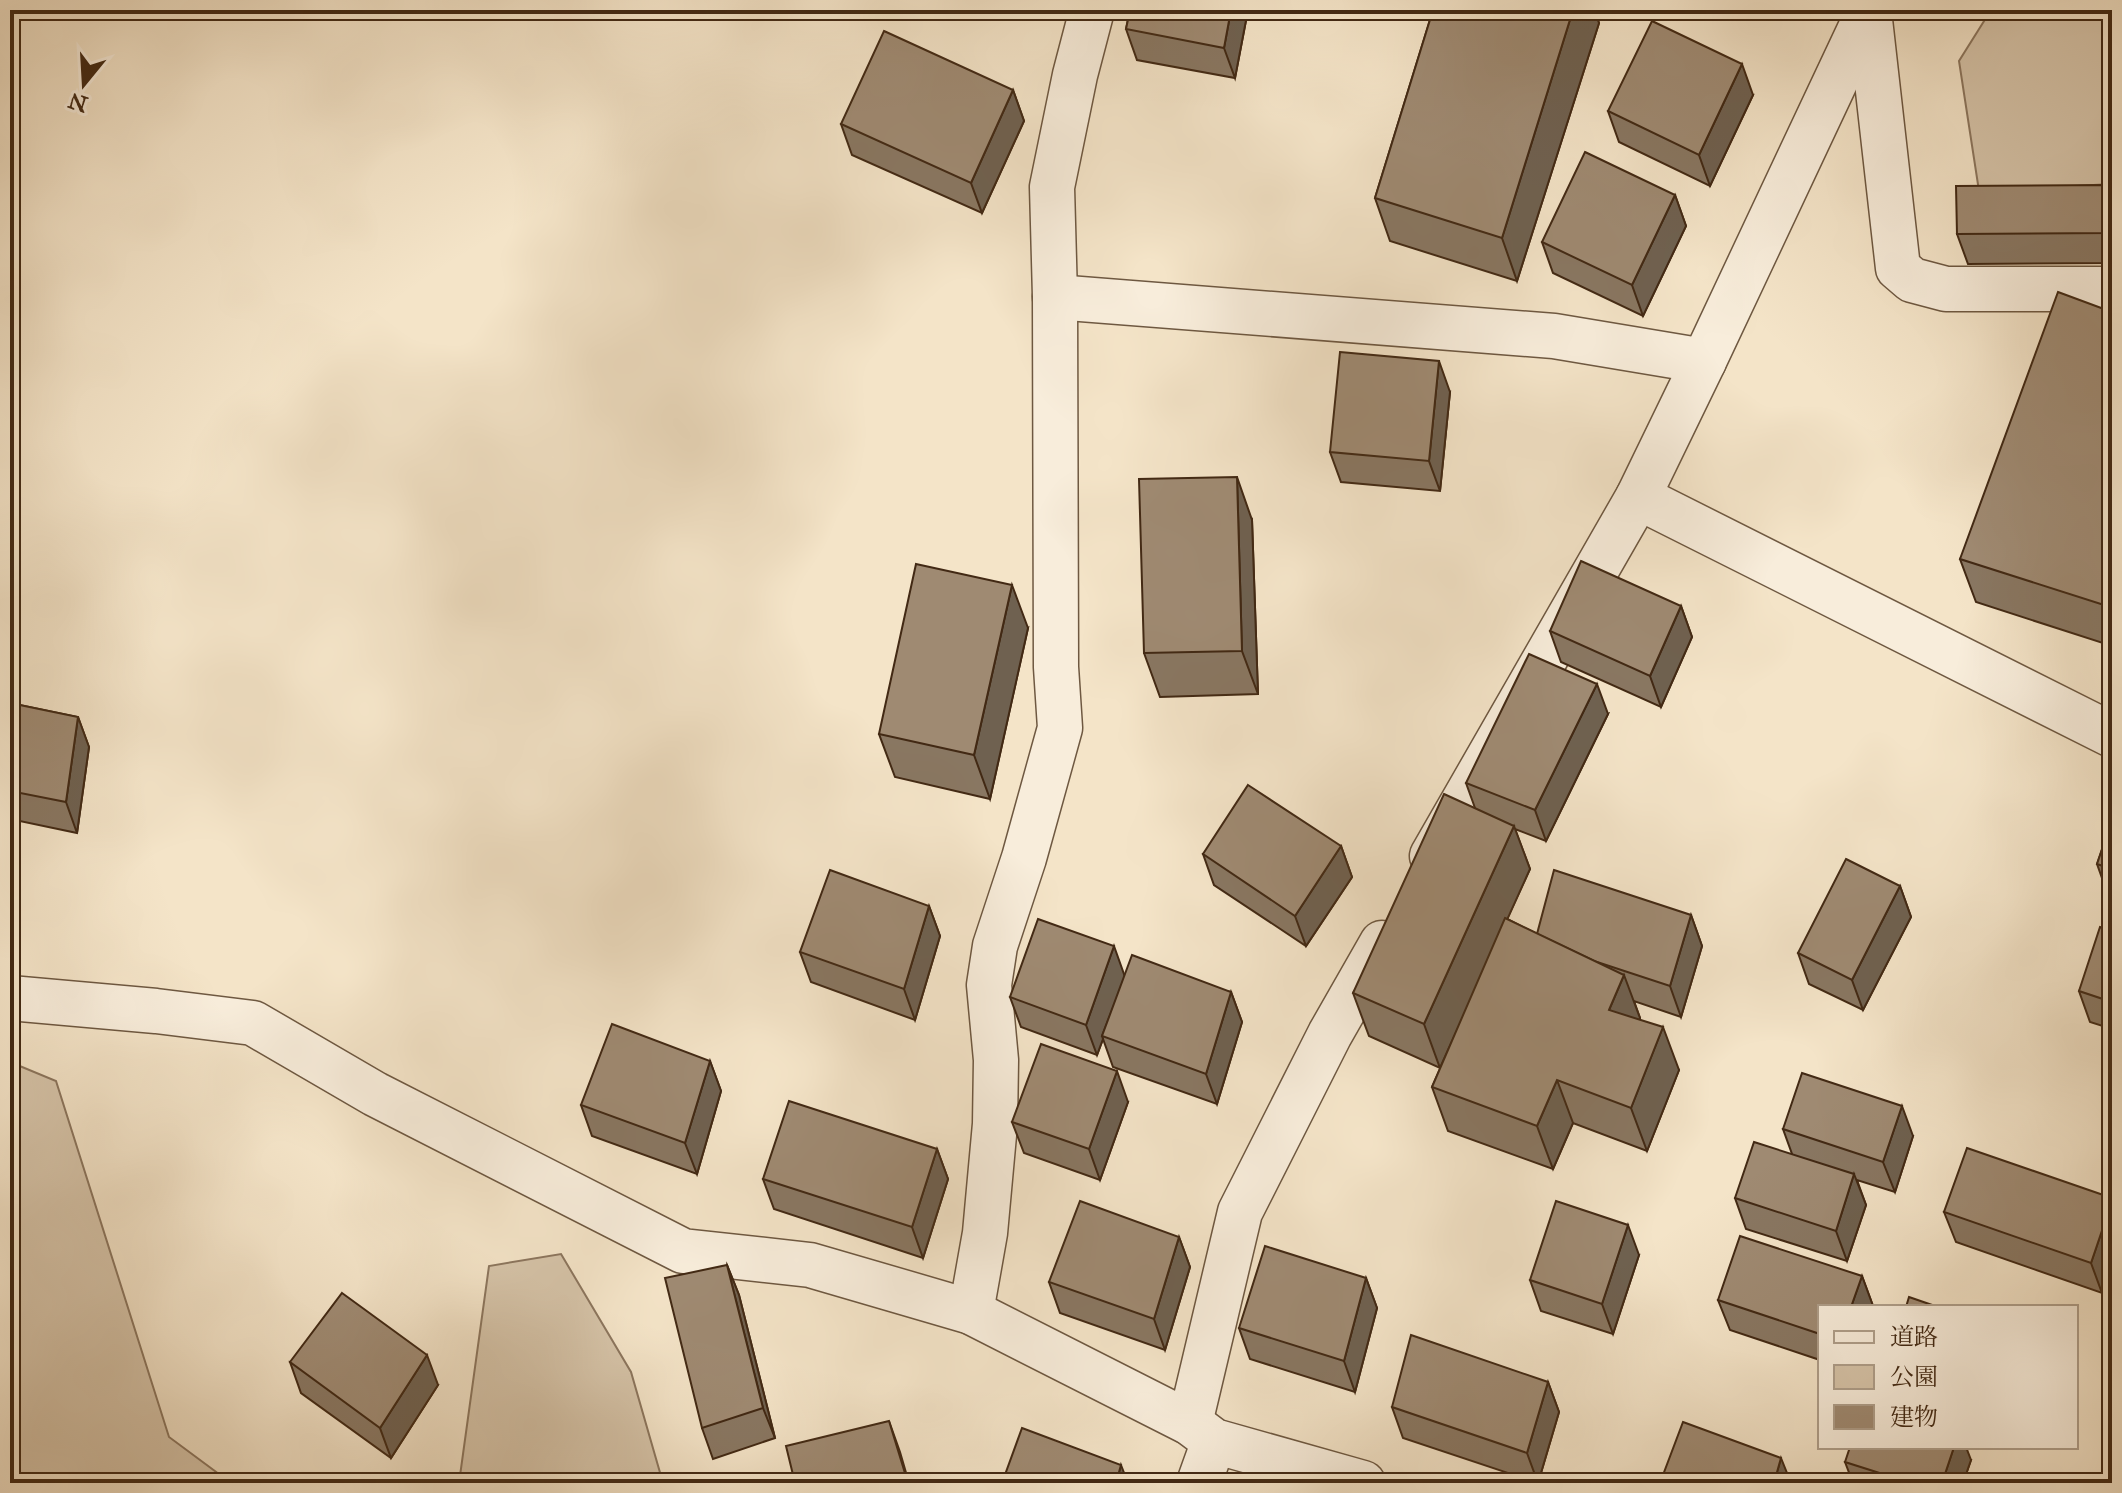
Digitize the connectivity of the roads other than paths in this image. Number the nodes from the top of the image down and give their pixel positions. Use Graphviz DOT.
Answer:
graph roads {
  1 [pos="1092,10"];
  2 [pos="1869,11"];
  3 [pos="2112,289"];
  4 [pos="1055,297"];
  5 [pos="1704,361"];
  6 [pos="1638,497"];
  7 [pos="2112,735"];
  8 [pos="10,998"];
  9 [pos="971,1312"];
  10 [pos="1202,1432"];
  11 [pos="1199,1483"];
  12 [pos="1363,1483"];
  1 -- 4 [label="street"];
  2 -- 3 [label="street"];
  2 -- 5 [label="street"];
  4 -- 5 [label="street"];
  4 -- 9 [label="street"];
  5 -- 6 [label="street"];
  6 -- 7 [label="street"];
  6 -- 10 [label="street"];
  8 -- 9 [label="street"];
  9 -- 10 [label="street"];
  10 -- 11 [label="street"];
  10 -- 12 [label="street"];
}
